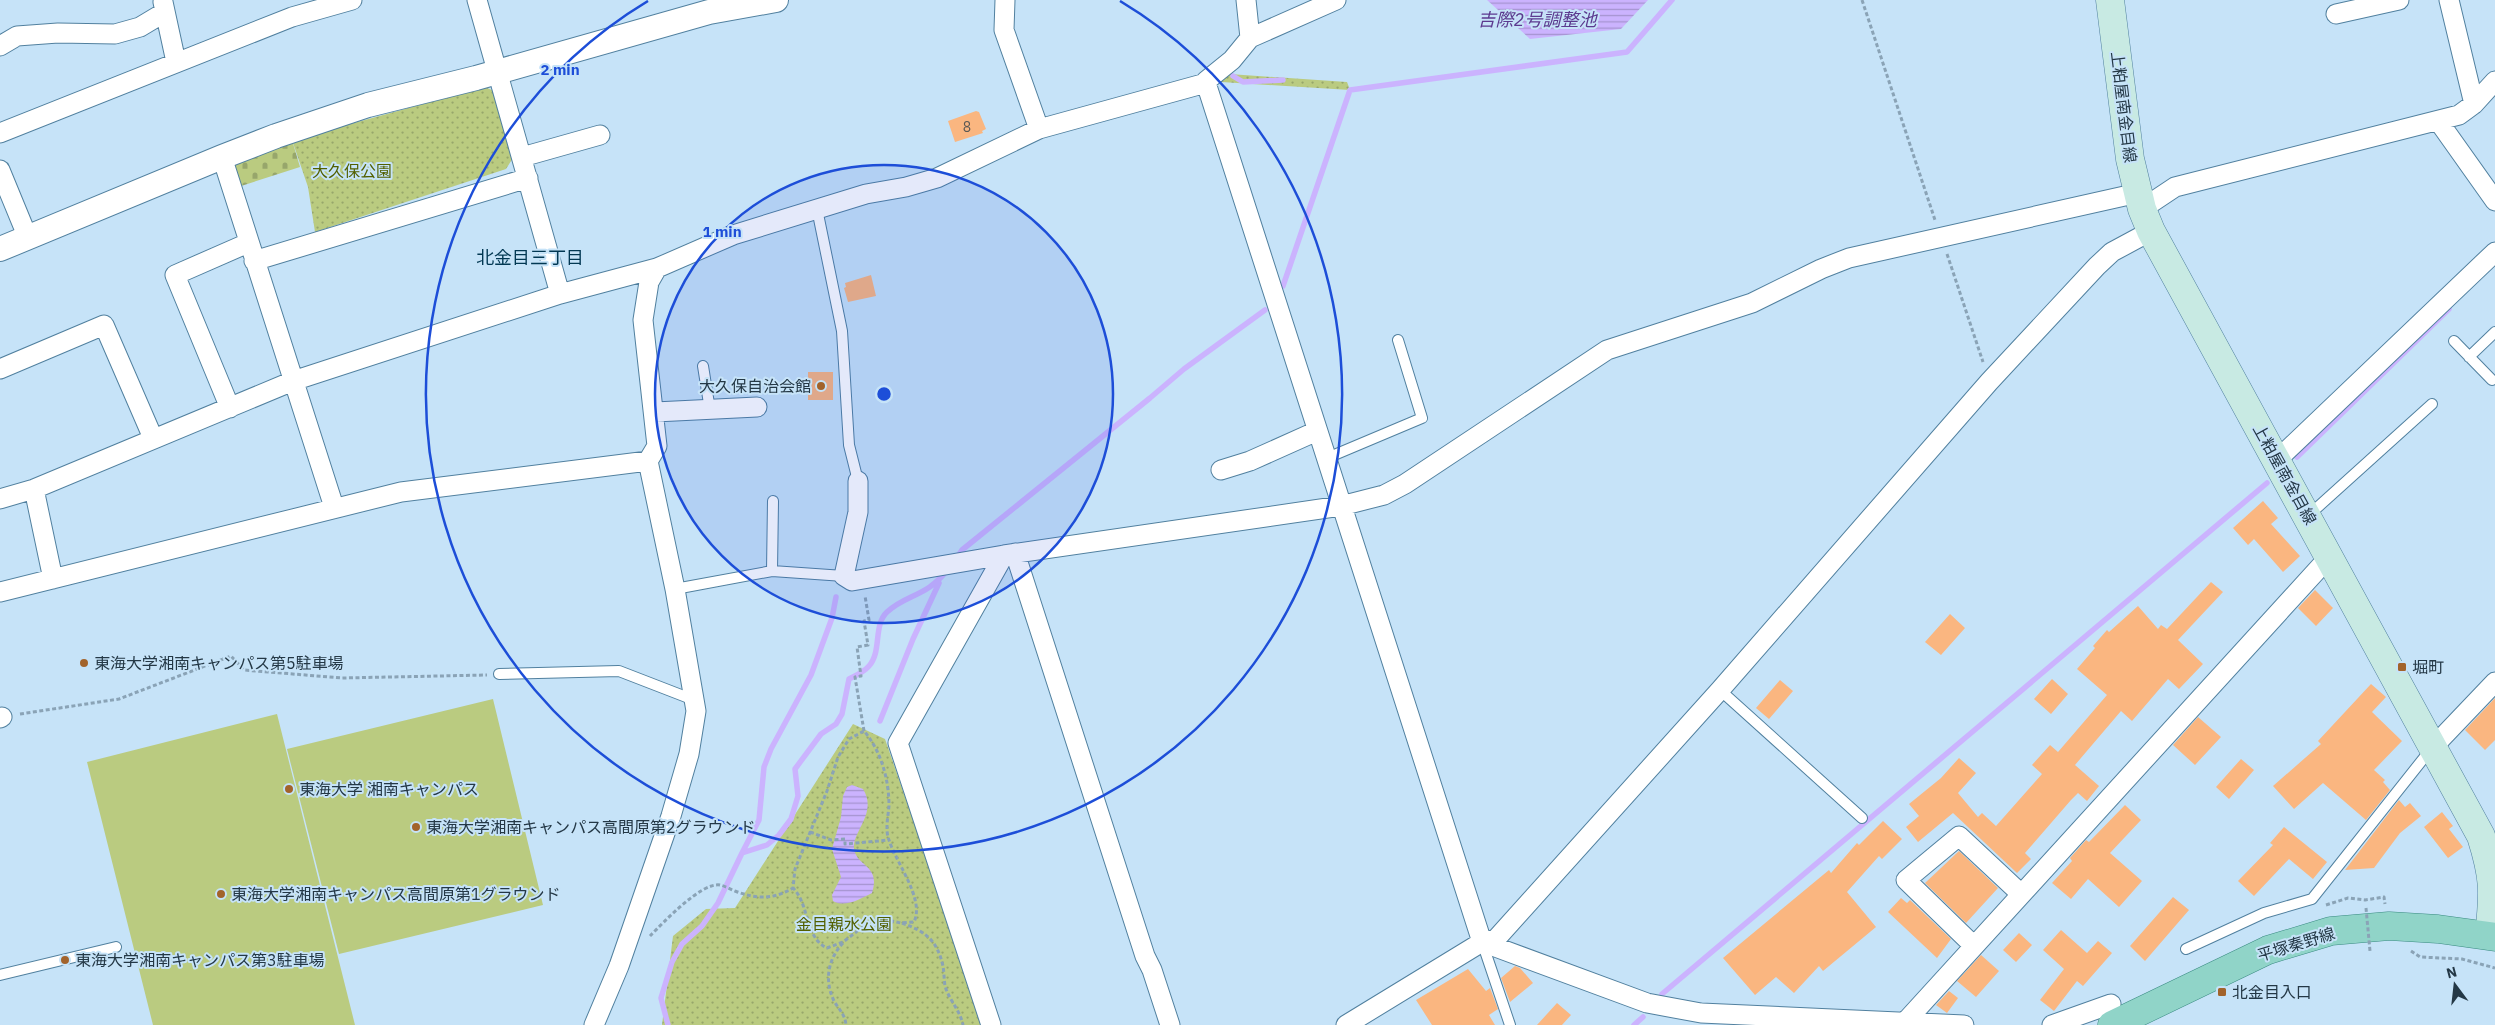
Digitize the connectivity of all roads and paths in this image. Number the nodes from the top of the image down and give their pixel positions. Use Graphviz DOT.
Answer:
graph roads {
  1 [pos="352,0"];
  2 [pos="477,0"];
  3 [pos="776,0"];
  4 [pos="1005,0"];
  5 [pos="1246,0"];
  6 [pos="1336,0"];
  7 [pos="1862,0"];
  8 [pos="2110,0"];
  9 [pos="2399,0"];
  10 [pos="2449,0"];
  11 [pos="164,6"];
  12 [pos="708,6"];
  13 [pos="2336,14"];
  14 [pos="1250,38"];
  15 [pos="0,46"];
  16 [pos="176,62"];
  17 [pos="497,71"];
  18 [pos="2495,81"];
  19 [pos="1206,83"];
  20 [pos="2474,104"];
  21 [pos="2439,122"];
  22 [pos="1039,129"];
  23 [pos="0,133"];
  24 [pos="600,135"];
  25 [pos="222,157"];
  26 [pos="522,157"];
  27 [pos="0,170"];
  28 [pos="528,178"];
  29 [pos="2495,202"];
  30 [pos="817,209"];
  31 [pos="2144,211"];
  32 [pos="1941,237"];
  33 [pos="28,238"];
  34 [pos="248,243"];
  35 [pos="0,249"];
  36 [pos="2495,252"];
  37 [pos="254,261"];
  38 [pos="657,268"];
  39 [pos="560,294"];
  40 [pos="2495,332"];
  41 [pos="1398,340"];
  42 [pos="2454,341"];
  43 [pos="2469,357"];
  44 [pos="703,366"];
  45 [pos="0,369"];
  46 [pos="2492,380"];
  47 [pos="293,381"];
  48 [pos="1989,382"];
  49 [pos="2432,404"];
  50 [pos="757,407"];
  51 [pos="230,408"];
  52 [pos="710,410"];
  53 [pos="655,412"];
  54 [pos="1317,431"];
  55 [pos="153,438"];
  56 [pos="1327,458"];
  57 [pos="2277,460"];
  58 [pos="648,461"];
  59 [pos="1222,470"];
  60 [pos="858,481"];
  61 [pos="34,489"];
  62 [pos="0,499"];
  63 [pos="773,501"];
  64 [pos="1341,506"];
  65 [pos="334,507"];
  66 [pos="2308,516"];
  67 [pos="1009,554"];
  68 [pos="2330,556"];
  69 [pos="772,572"];
  70 [pos="844,576"];
  71 [pos="871,578"];
  72 [pos="53,579"];
  73 [pos="675,589"];
  74 [pos="0,592"];
  75 [pos="500,674"];
  76 [pos="2495,682"];
  77 [pos="1720,690"];
  78 [pos="694,700"];
  79 [pos="1,718"];
  80 [pos="864,731"];
  81 [pos="2434,746"];
  82 [pos="1862,818"];
  83 [pos="810,832"];
  84 [pos="889,840"];
  85 [pos="2494,872"];
  86 [pos="793,888"];
  87 [pos="2020,893"];
  88 [pos="2312,899"];
  89 [pos="2365,900"];
  90 [pos="2366,908"];
  91 [pos="675,911"];
  92 [pos="901,923"];
  93 [pos="2492,936"];
  94 [pos="843,942"];
  95 [pos="1482,942"];
  96 [pos="1974,946"];
  97 [pos="116,947"];
  98 [pos="2405,947"];
  99 [pos="2186,949"];
  100 [pos="2370,951"];
  101 [pos="2495,968"];
  102 [pos="0,975"];
  103 [pos="2112,1015"];
  104 [pos="1906,1021"];
  105 [pos="594,1025"];
  106 [pos="846,1025"];
  107 [pos="963,1025"];
  108 [pos="991,1025"];
  109 [pos="1170,1025"];
  110 [pos="1346,1025"];
  111 [pos="1510,1025"];
  112 [pos="1964,1025"];
  113 [pos="2052,1025"];
  1 -- 16 [label="street"];
  2 -- 17 [label="street"];
  3 -- 12 [label="street"];
  4 -- 22 [label="street"];
  5 -- 14 [label="street"];
  6 -- 14 [label="street"];
  7 -- 32 [label="path"];
  8 -- 31 [label="main road, 上粕屋南金目線"];
  9 -- 13 [label="street"];
  10 -- 20 [label="street"];
  11 -- 15 [label="street"];
  11 -- 16 [label="street"];
  12 -- 17 [label="street"];
  14 -- 19 [label="street"];
  16 -- 23 [label="street"];
  17 -- 25 [label="street"];
  17 -- 26 [label="street"];
  18 -- 20 [label="street"];
  19 -- 22 [label="street"];
  19 -- 54 [label="street"];
  20 -- 21 [label="street"];
  21 -- 29 [label="street"];
  21 -- 31 [label="street"];
  22 -- 30 [label="street"];
  24 -- 26 [label="street"];
  25 -- 33 [label="street"];
  25 -- 34 [label="street"];
  26 -- 28 [label="street"];
  27 -- 33 [label="street"];
  28 -- 37 [label="street"];
  28 -- 39 [label="street"];
  30 -- 38 [label="street"];
  30 -- 60 [label="lane"];
  31 -- 32 [label="street"];
  31 -- 48 [label="street"];
  31 -- 57 [label="main road, 上粕屋南金目線"];
  32 -- 48 [label="path"];
  32 -- 64 [label="street"];
  33 -- 35 [label="street"];
  34 -- 37 [label="street"];
  34 -- 51 [label="street"];
  36 -- 57 [label="street"];
  37 -- 47 [label="street"];
  38 -- 39 [label="street"];
  38 -- 53 [label="street"];
  39 -- 47 [label="street"];
  40 -- 43 [label="lane"];
  41 -- 56 [label="lane"];
  42 -- 43 [label="lane"];
  43 -- 46 [label="lane"];
  44 -- 52 [label="lane"];
  45 -- 55 [label="street"];
  47 -- 51 [label="street"];
  47 -- 65 [label="street"];
  48 -- 77 [label="street"];
  49 -- 66 [label="lane"];
  50 -- 52 [label="street"];
  51 -- 55 [label="street"];
  52 -- 53 [label="street"];
  53 -- 58 [label="street"];
  54 -- 56 [label="street"];
  54 -- 59 [label="street"];
  55 -- 61 [label="street"];
  56 -- 64 [label="street"];
  57 -- 66 [label="main road, 上粕屋南金目線"];
  58 -- 65 [label="street"];
  58 -- 73 [label="street"];
  60 -- 70 [label="street"];
  61 -- 62 [label="street"];
  61 -- 72 [label="street"];
  63 -- 69 [label="lane"];
  64 -- 67 [label="street"];
  64 -- 95 [label="street"];
  65 -- 72 [label="street"];
  66 -- 68 [label="main road, 上粕屋南金目線"];
  67 -- 71 [label="street"];
  67 -- 108 [label="street"];
  67 -- 109 [label="street"];
  68 -- 81 [label="main road, 上粕屋南金目線"];
  68 -- 87 [label="street"];
  69 -- 70 [label="lane"];
  69 -- 73 [label="lane"];
  70 -- 71 [label="street"];
  71 -- 80 [label="path"];
  72 -- 74 [label="street"];
  73 -- 78 [label="street"];
  75 -- 78 [label="lane"];
  75 -- 79 [label="path"];
  76 -- 81 [label="street"];
  77 -- 82 [label="lane"];
  77 -- 95 [label="street"];
  78 -- 105 [label="street"];
  80 -- 83 [label="path"];
  80 -- 84 [label="path"];
  81 -- 85 [label="main road, 上粕屋南金目線"];
  81 -- 88 [label="lane"];
  83 -- 84 [label="path"];
  83 -- 86 [label="path"];
  84 -- 92 [label="path"];
  85 -- 93 [label="main road, 上粕屋南金目線"];
  86 -- 91 [label="path"];
  86 -- 94 [label="path"];
  87 -- 96 [label="street"];
  87 -- 96 [label="street"];
  88 -- 89 [label="path"];
  88 -- 99 [label="lane"];
  90 -- 100 [label="path, bridge"];
  92 -- 94 [label="path"];
  92 -- 107 [label="path"];
  93 -- 103 [label="main road, 平塚秦野線"];
  94 -- 106 [label="path"];
  95 -- 104 [label="street"];
  95 -- 110 [label="street"];
  95 -- 111 [label="lane"];
  96 -- 104 [label="street"];
  97 -- 102 [label="lane"];
  98 -- 101 [label="path"];
  103 -- 113 [label="street"];
  104 -- 112 [label="street"];
}
